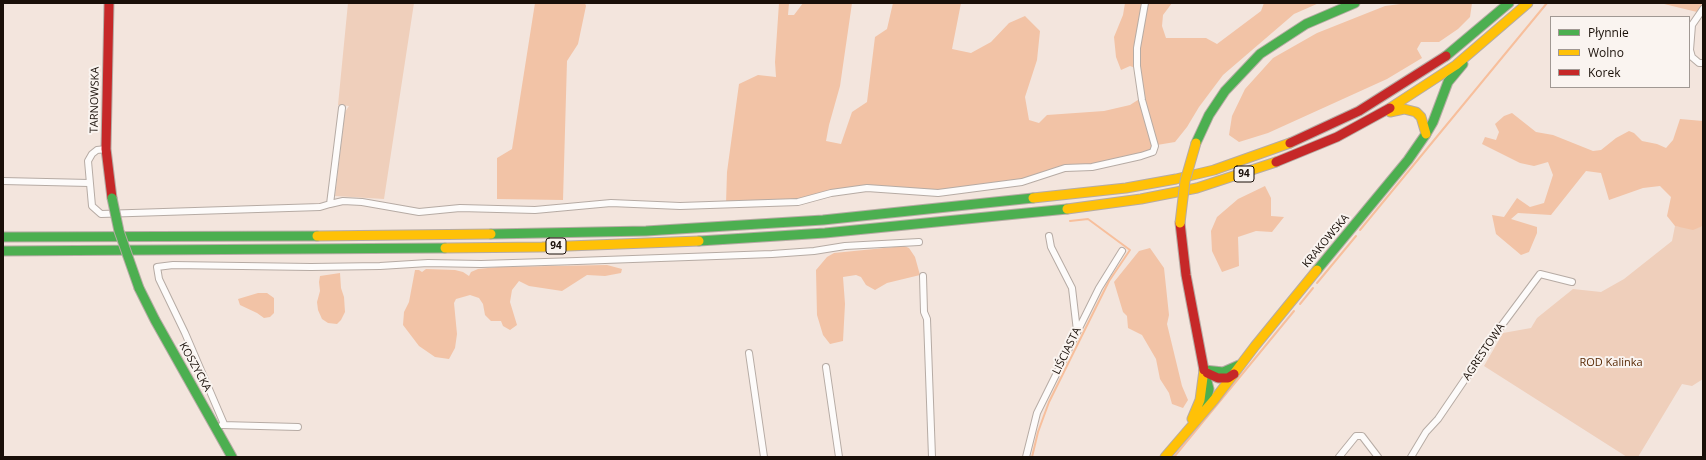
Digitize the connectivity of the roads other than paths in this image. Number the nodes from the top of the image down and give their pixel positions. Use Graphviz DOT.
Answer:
graph roads {
  1 [pos="109,3"];
  2 [pos="1145,3"];
  3 [pos="1355,3"];
  4 [pos="1501,3"];
  5 [pos="1509,3"];
  6 [pos="1528,3"];
  7 [pos="1703,9"];
  8 [pos="1454,50"];
  9 [pos="1474,50"];
  10 [pos="1703,63"];
  11 [pos="342,108"];
  12 [pos="1372,119"];
  13 [pos="1426,134"];
  14 [pos="106,149"];
  15 [pos="3,181"];
  16 [pos="89,183"];
  17 [pos="112,198"];
  18 [pos="330,204"];
  19 [pos="1049,236"];
  20 [pos="3,237"];
  21 [pos="919,242"];
  22 [pos="3,251"];
  23 [pos="1122,251"];
  24 [pos="923,276"];
  25 [pos="1572,282"];
  26 [pos="1077,331"];
  27 [pos="748,353"];
  28 [pos="1242,363"];
  29 [pos="826,367"];
  30 [pos="1204,370"];
  31 [pos="1235,373"];
  32 [pos="1204,410"];
  33 [pos="220,426"];
  34 [pos="298,427"];
  35 [pos="1188,429"];
  36 [pos="232,457"];
  37 [pos="764,457"];
  38 [pos="839,457"];
  39 [pos="932,457"];
  40 [pos="1026,457"];
  41 [pos="1165,457"];
  42 [pos="1339,457"];
  43 [pos="1378,457"];
  44 [pos="1411,457"];
  1 -- 14 [label="main road, TARNOWSKA"];
  2 -- 18 [label="street"];
  3 -- 30 [label="main road, bridge"];
  4 -- 8 [label="main road"];
  5 -- 8 [label="main road, 94"];
  6 -- 9 [label="main road, 94"];
  7 -- 10 [label="street"];
  8 -- 20 [label="main road, 94"];
  9 -- 12 [label="main road, 94"];
  9 -- 13 [label="main road, KRAKOWSKA"];
  11 -- 18 [label="street"];
  12 -- 13 [label="main road"];
  12 -- 22 [label="main road, 94"];
  13 -- 28 [label="main road, KRAKOWSKA"];
  14 -- 16 [label="street"];
  14 -- 17 [label="main road, TARNOWSKA"];
  15 -- 16 [label="street"];
  16 -- 18 [label="street"];
  17 -- 33 [label="main road, KOSZYCKA, bridge"];
  19 -- 26 [label="street"];
  21 -- 33 [label="street"];
  23 -- 26 [label="street, LIŚCIASTA"];
  24 -- 39 [label="street"];
  25 -- 44 [label="street, AGRESTOWA"];
  26 -- 40 [label="street, LIŚCIASTA"];
  27 -- 37 [label="street"];
  28 -- 30 [label="main road, KRAKOWSKA"];
  28 -- 31 [label="main road, KRAKOWSKA"];
  29 -- 38 [label="street"];
  30 -- 31 [label="main road"];
  30 -- 32 [label="main road, KRAKOWSKA"];
  30 -- 35 [label="main road, KRAKOWSKA"];
  31 -- 32 [label="main road, KRAKOWSKA"];
  32 -- 35 [label="main road, KRAKOWSKA"];
  33 -- 34 [label="street"];
  33 -- 36 [label="main road, KOSZYCKA"];
  35 -- 41 [label="main road, KRAKOWSKA"];
  42 -- 43 [label="street"];
}
